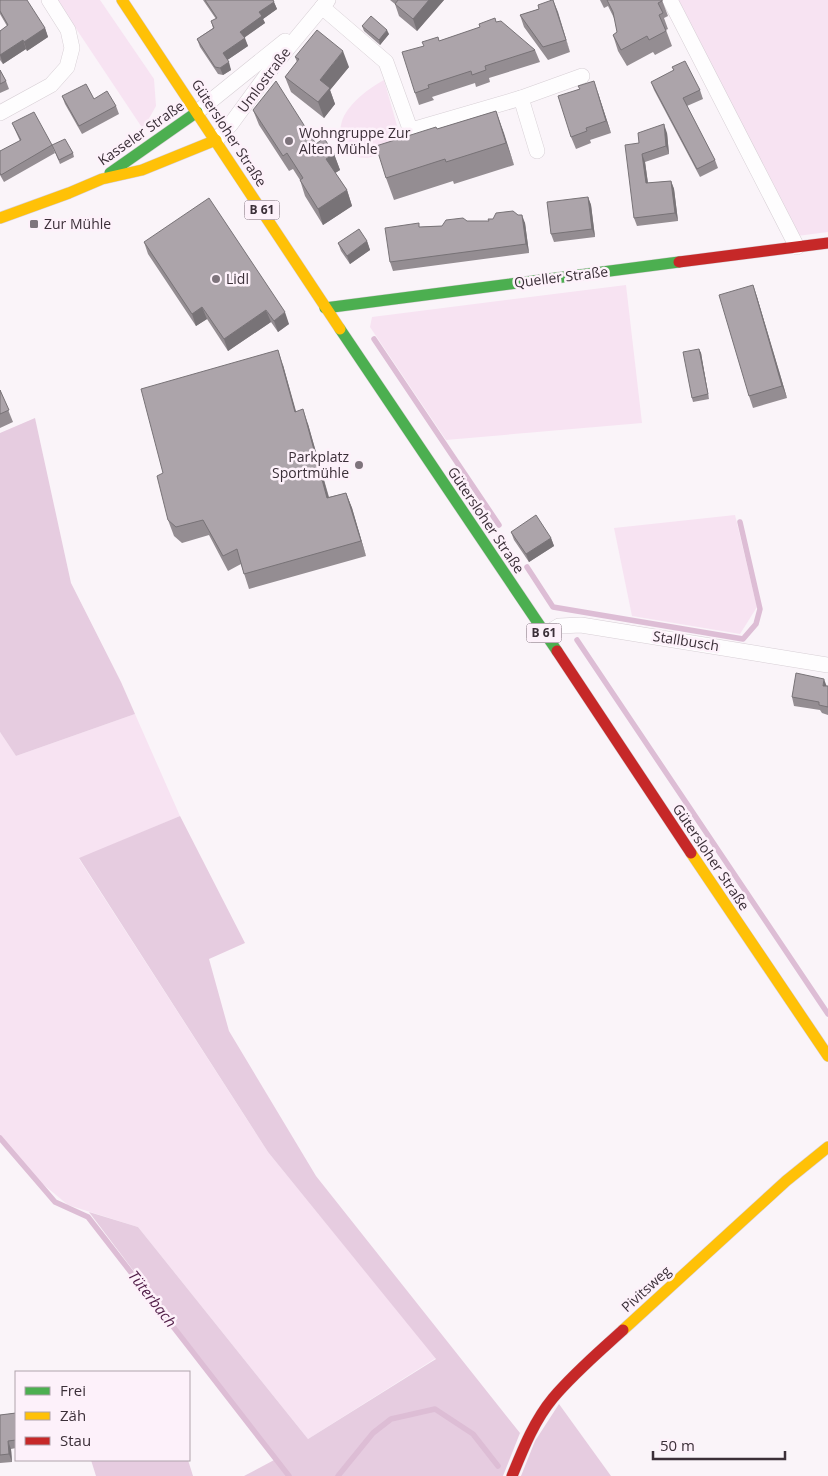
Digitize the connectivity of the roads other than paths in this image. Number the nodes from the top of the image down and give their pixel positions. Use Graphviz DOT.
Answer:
graph roads {
  1 [pos="48,0"];
  2 [pos="122,0"];
  3 [pos="670,0"];
  4 [pos="325,3"];
  5 [pos="311,19"];
  6 [pos="582,76"];
  7 [pos="520,98"];
  8 [pos="197,112"];
  9 [pos="0,113"];
  10 [pos="216,140"];
  11 [pos="538,151"];
  12 [pos="102,179"];
  13 [pos="0,218"];
  14 [pos="828,243"];
  15 [pos="797,247"];
  16 [pos="325,308"];
  17 [pos="546,634"];
  18 [pos="828,665"];
  19 [pos="828,1056"];
  20 [pos="828,1147"];
  21 [pos="512,1476"];
  1 -- 9 [label="street"];
  2 -- 8 [label="street, Gütersloher Straße / B 61"];
  3 -- 15 [label="street"];
  4 -- 5 [label="street, Umlostraße"];
  4 -- 7 [label="street"];
  5 -- 8 [label="street, Umlostraße"];
  5 -- 10 [label="street, Umlostraße"];
  6 -- 7 [label="street"];
  7 -- 11 [label="street"];
  8 -- 10 [label="street, Gütersloher Straße / B 61"];
  8 -- 12 [label="street, Kasseler Straße"];
  10 -- 12 [label="street, Kasseler Straße"];
  10 -- 16 [label="street, Gütersloher Straße / B 61"];
  12 -- 13 [label="street, Kasseler Straße"];
  14 -- 15 [label="street, Queller Straße"];
  15 -- 16 [label="street, Queller Straße"];
  16 -- 17 [label="street, Gütersloher Straße / B 61"];
  17 -- 18 [label="street, Stallbusch"];
  17 -- 19 [label="street, Gütersloher Straße / B 61"];
  20 -- 21 [label="street, Pivitsweg"];
}
